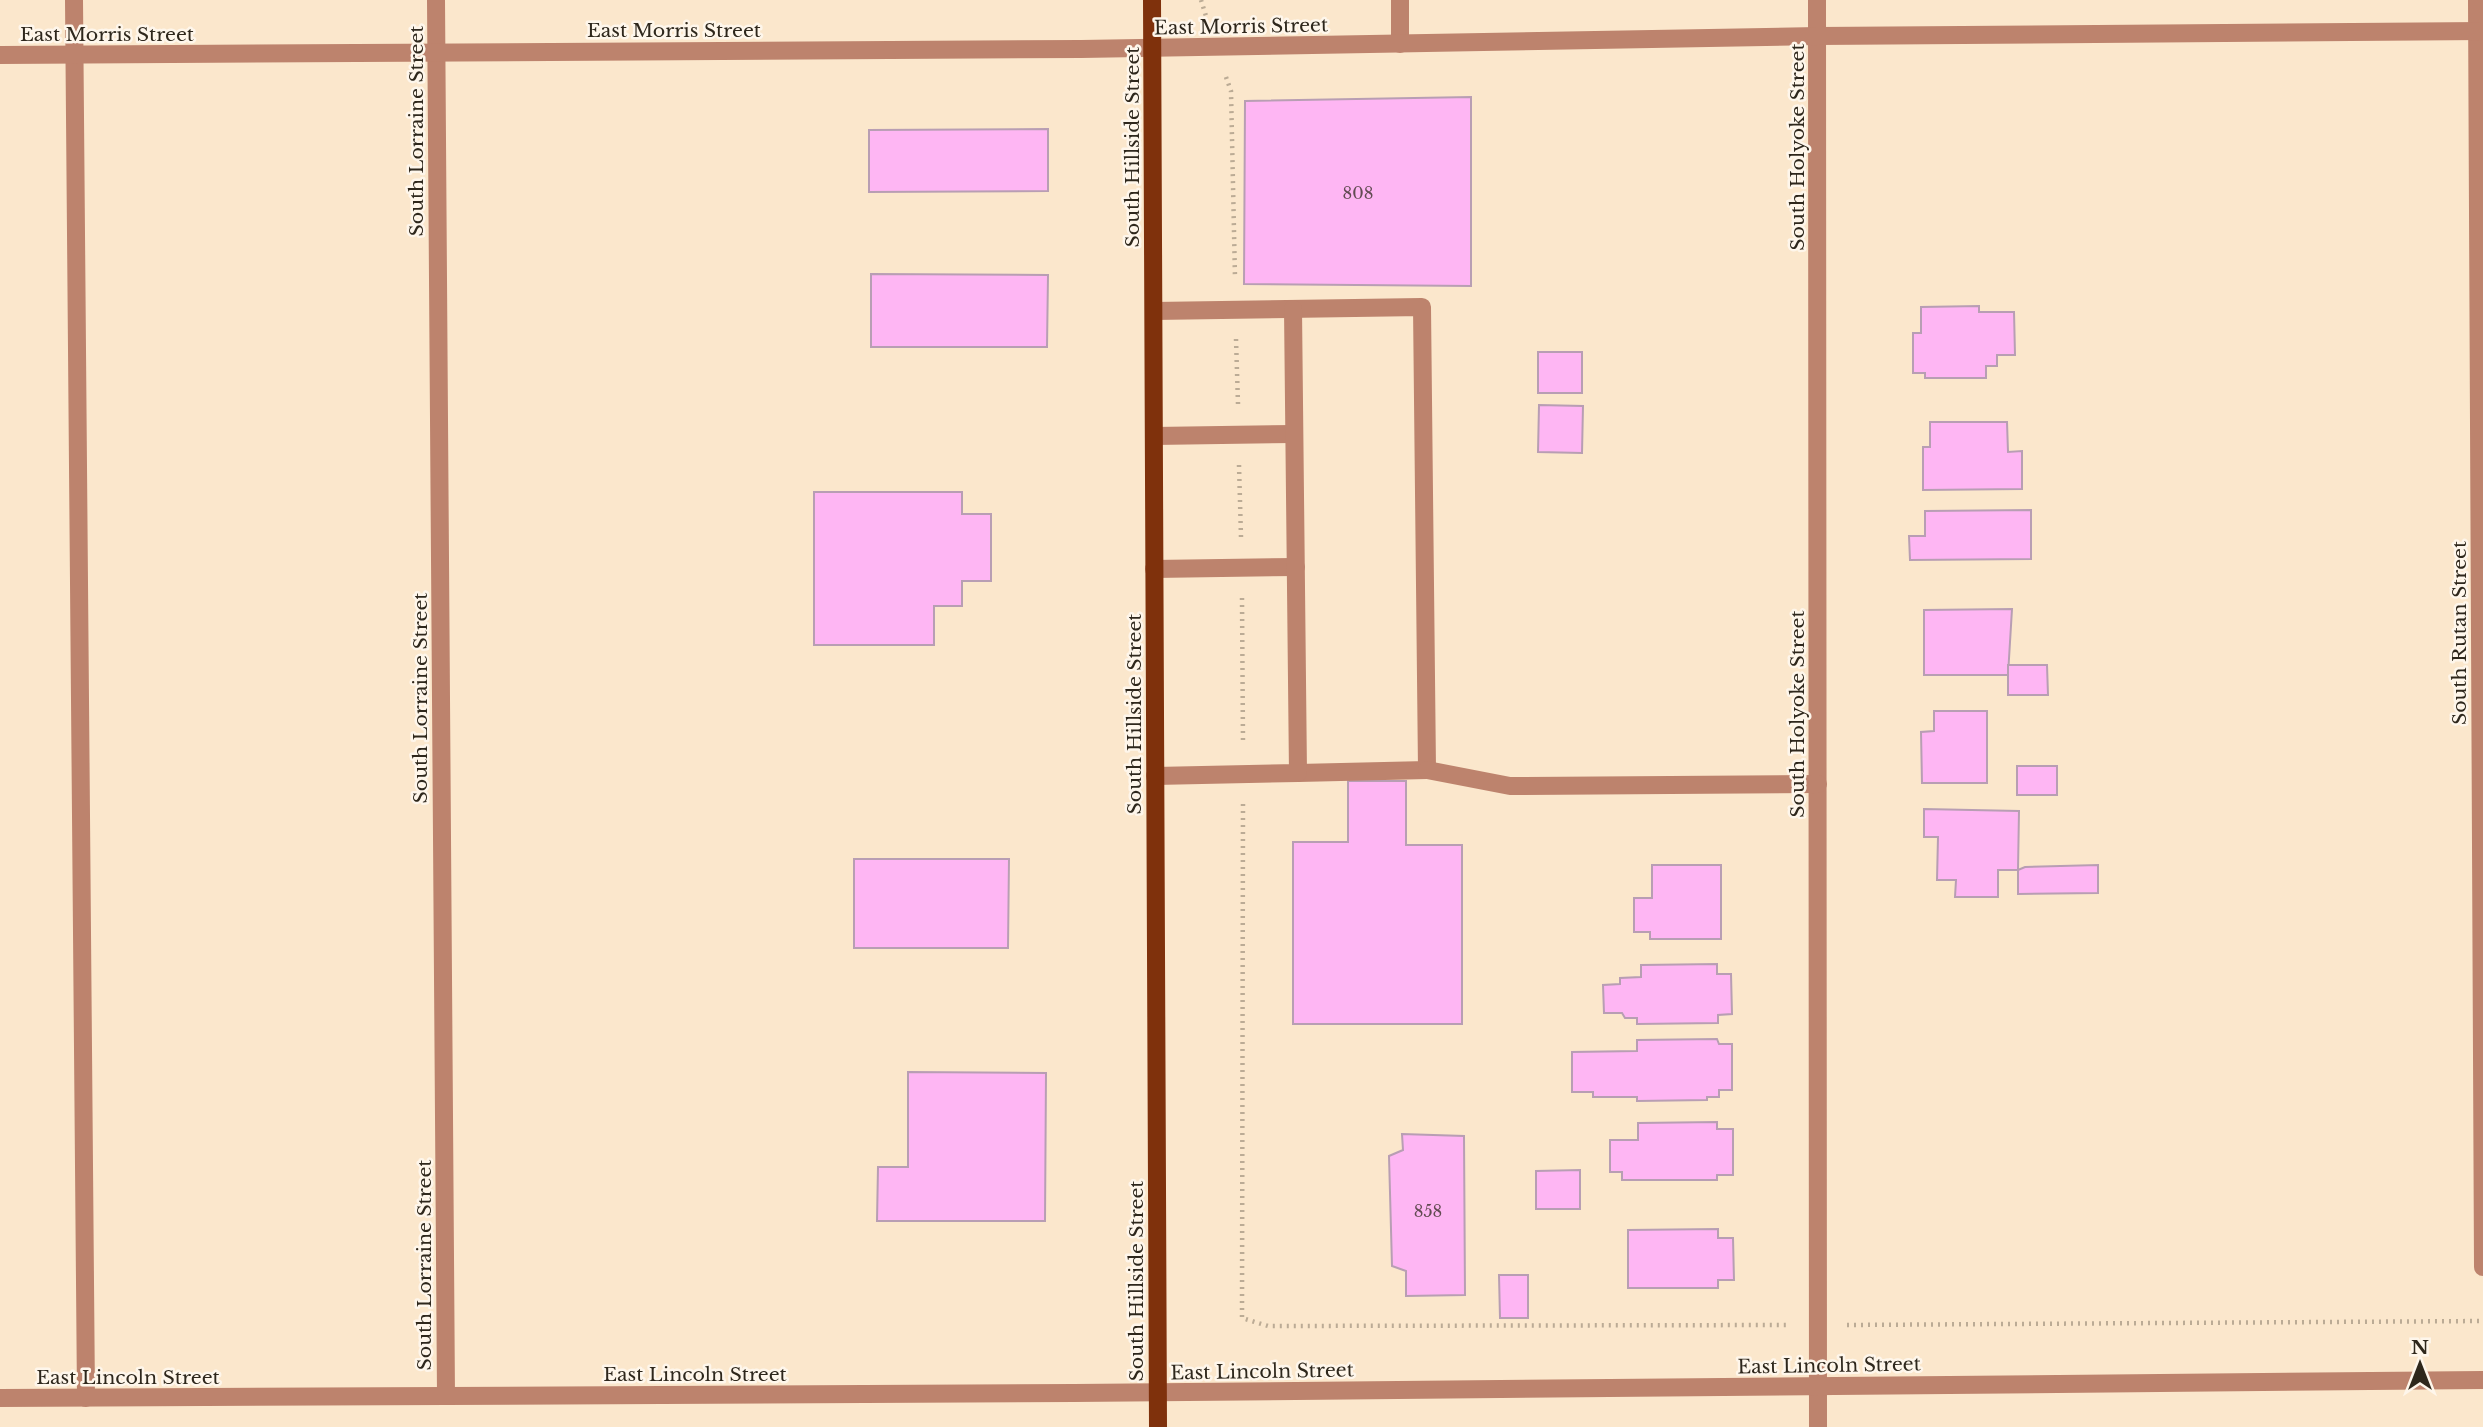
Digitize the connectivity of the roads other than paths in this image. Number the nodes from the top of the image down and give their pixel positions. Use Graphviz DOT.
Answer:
graph roads {
  1 [pos="74,0"];
  2 [pos="436,0"];
  3 [pos="1152,0"];
  4 [pos="1400,0"];
  5 [pos="1817,0"];
  6 [pos="2477,0"];
  7 [pos="2480,31"];
  8 [pos="1818,36"];
  9 [pos="1399,44"];
  10 [pos="1153,48"];
  11 [pos="436,53"];
  12 [pos="0,55"];
  13 [pos="75,55"];
  14 [pos="1293,309"];
  15 [pos="1154,311"];
  16 [pos="1294,434"];
  17 [pos="1154,436"];
  18 [pos="1296,567"];
  19 [pos="1154,569"];
  20 [pos="1427,770"];
  21 [pos="1298,773"];
  22 [pos="1155,776"];
  23 [pos="1818,784"];
  24 [pos="2483,1266"];
  25 [pos="2483,1380"];
  26 [pos="1818,1386"];
  27 [pos="1158,1393"];
  28 [pos="446,1396"];
  29 [pos="0,1398"];
  30 [pos="86,1398"];
  31 [pos="1158,1427"];
  32 [pos="1818,1427"];
  1 -- 13 [label="street"];
  2 -- 11 [label="street, South Lorraine Street"];
  3 -- 10 [label="main road, South Hillside Street"];
  4 -- 9 [label="street"];
  5 -- 8 [label="street, South Holyoke Street"];
  6 -- 7 [label="street, South Rutan Street"];
  7 -- 8 [label="street, East Morris Street"];
  7 -- 24 [label="street, South Rutan Street"];
  8 -- 9 [label="street, East Morris Street"];
  8 -- 23 [label="street, South Holyoke Street"];
  9 -- 10 [label="street, East Morris Street"];
  10 -- 11 [label="street, East Morris Street"];
  10 -- 15 [label="main road, South Hillside Street"];
  11 -- 13 [label="street, East Morris Street"];
  11 -- 28 [label="street, South Lorraine Street"];
  12 -- 13 [label="street, East Morris Street"];
  13 -- 30 [label="street"];
  14 -- 15 [label="street"];
  14 -- 16 [label="street"];
  14 -- 20 [label="street"];
  15 -- 17 [label="main road, South Hillside Street"];
  16 -- 17 [label="street"];
  16 -- 18 [label="street"];
  17 -- 19 [label="main road, South Hillside Street"];
  18 -- 19 [label="street"];
  18 -- 21 [label="street"];
  19 -- 22 [label="main road, South Hillside Street"];
  20 -- 21 [label="street"];
  20 -- 23 [label="street"];
  21 -- 22 [label="street"];
  22 -- 27 [label="main road, South Hillside Street"];
  23 -- 26 [label="street, South Holyoke Street"];
  25 -- 26 [label="street, East Lincoln Street"];
  26 -- 27 [label="street, East Lincoln Street"];
  26 -- 32 [label="street, South Holyoke Street"];
  27 -- 28 [label="street, East Lincoln Street"];
  27 -- 31 [label="main road, South Hillside Street"];
  28 -- 30 [label="street, East Lincoln Street"];
  29 -- 30 [label="street, East Lincoln Street"];
}
